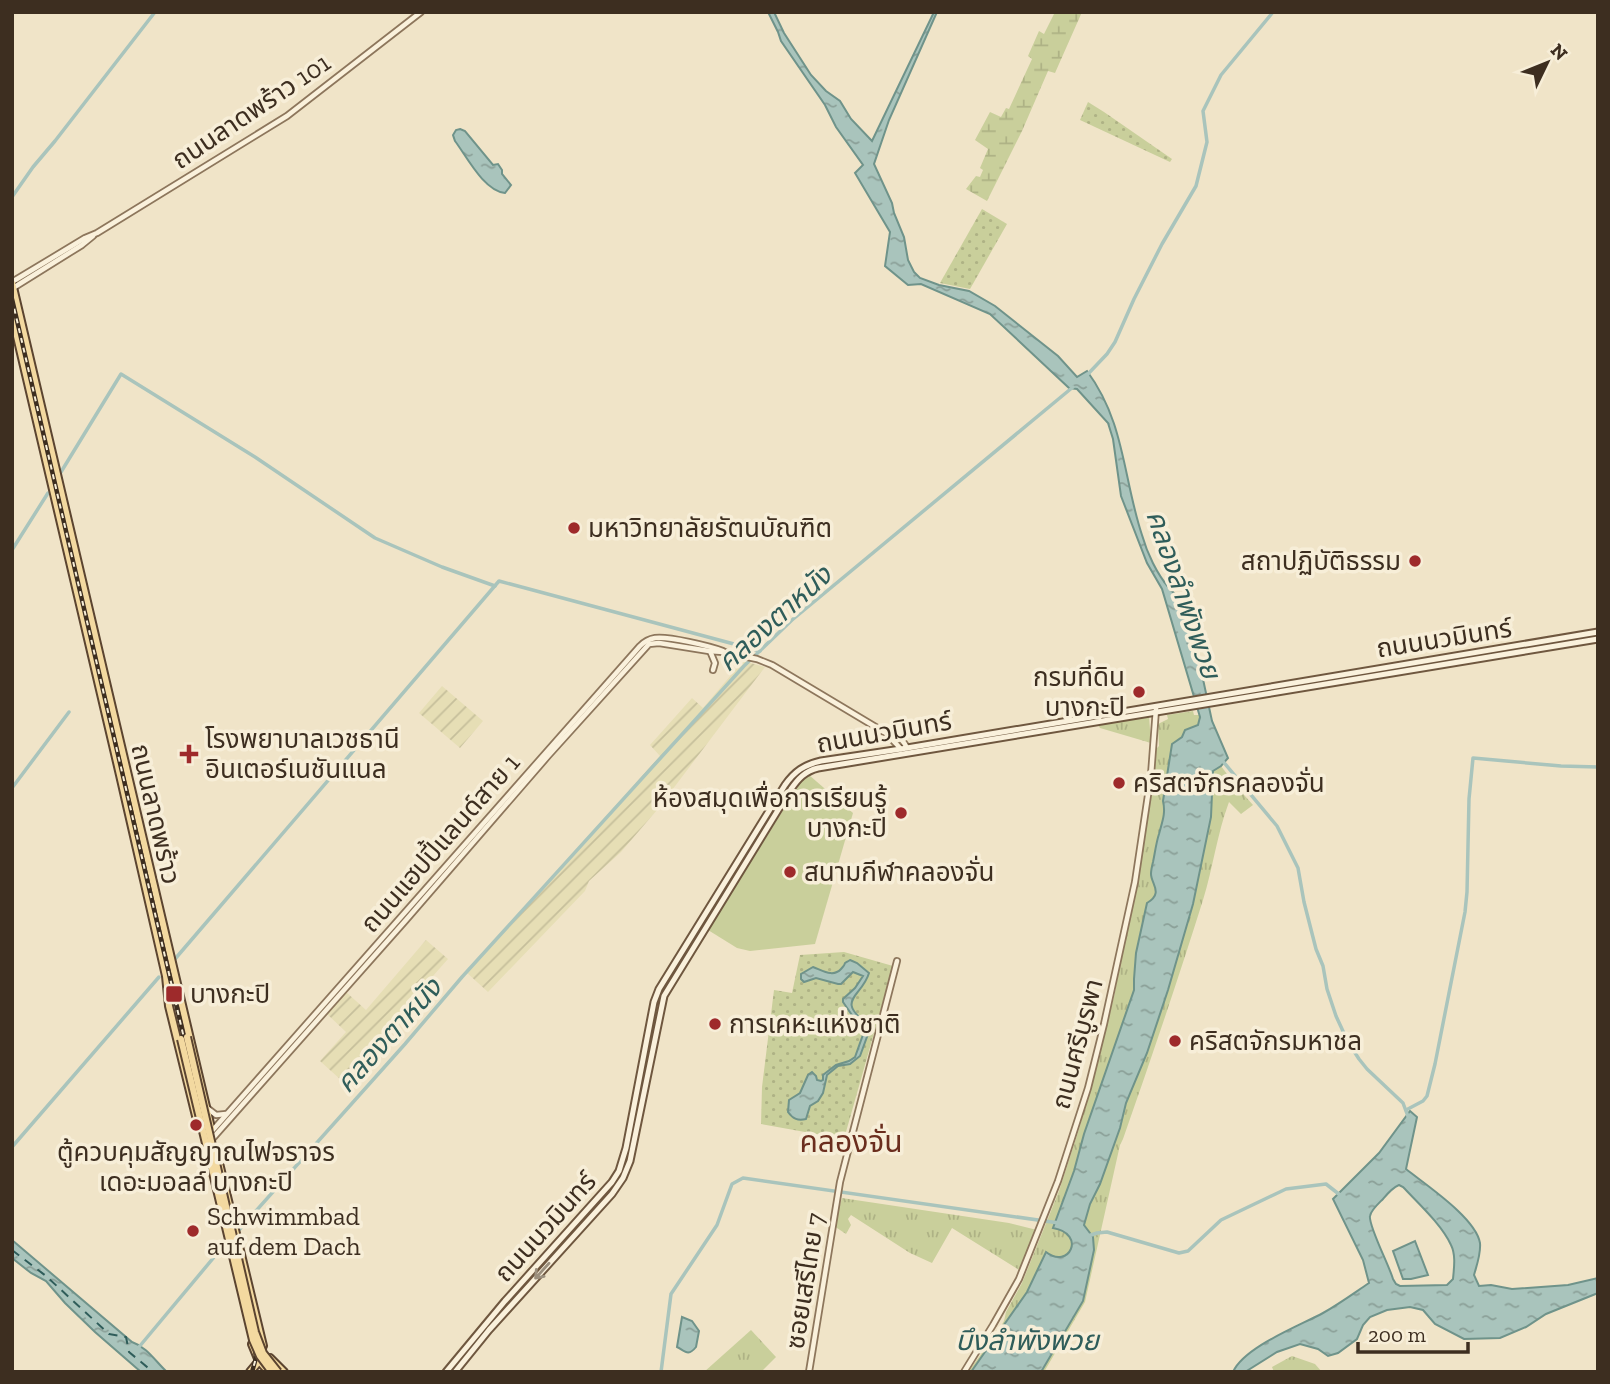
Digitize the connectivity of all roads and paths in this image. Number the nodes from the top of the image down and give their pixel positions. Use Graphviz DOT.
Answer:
graph roads {
  1 [pos="421,12"];
  2 [pos="13,285"];
  3 [pos="12,315"];
  4 [pos="75,566"];
  5 [pos="77,575"];
  6 [pos="1598,632"];
  7 [pos="1598,639"];
  8 [pos="701,647"];
  9 [pos="710,651"];
  10 [pos="723,652"];
  11 [pos="1397,666"];
  12 [pos="713,670"];
  13 [pos="1397,673"];
  14 [pos="1208,700"];
  15 [pos="1195,702"];
  16 [pos="1157,705"];
  17 [pos="1155,712"];
  18 [pos="886,734"];
  19 [pos="902,740"];
  20 [pos="915,746"];
  21 [pos="904,751"];
  22 [pos="883,752"];
  23 [pos="169,953"];
  24 [pos="897,961"];
  25 [pos="166,975"];
  26 [pos="344,986"];
  27 [pos="184,1038"];
  28 [pos="207,1108"];
  29 [pos="227,1114"];
  30 [pos="212,1135"];
  31 [pos="202,1140"];
  32 [pos="269,1357"];
  33 [pos="259,1361"];
  34 [pos="266,1371"];
  35 [pos="250,1372"];
  36 [pos="278,1372"];
  37 [pos="284,1372"];
  38 [pos="446,1372"];
  39 [pos="455,1372"];
  40 [pos="809,1372"];
  41 [pos="964,1372"];
  1 -- 2 [label="street, ถนนลาดพร้าว 101"];
  2 -- 4 [label="main road, ถนนลาดพร้าว"];
  3 -- 4 [label="main road, ถนนลาดพร้าว"];
  4 -- 5 [label="main road, ถนนลาดพร้าว"];
  5 -- 23 [label="main road, ถนนลาดพร้าว"];
  5 -- 25 [label="main road, ถนนลาดพร้าว"];
  6 -- 11 [label="main road, ถนนนวมินทร์"];
  7 -- 13 [label="main road, ถนนนวมินทร์"];
  8 -- 9 [label="street, ถนนแฮปปี้แลนด์สาย 1"];
  8 -- 10 [label="street, ถนนแฮปปี้แลนด์สาย 1"];
  8 -- 26 [label="street, ถนนแฮปปี้แลนด์สาย 1"];
  9 -- 10 [label="street, ถนนแฮปปี้แลนด์สาย 1"];
  9 -- 12 [label="street"];
  10 -- 18 [label="street, ถนนแฮปปี้แลนด์สาย 1"];
  11 -- 13 [label="main road"];
  11 -- 14 [label="main road, ถนนนวมินทร์"];
  13 -- 14 [label="main road, ถนนนวมินทร์"];
  14 -- 15 [label="main road, ถนนนวมินทร์"];
  15 -- 16 [label="main road, ถนนนวมินทร์"];
  15 -- 17 [label="main road, ถนนนวมินทร์"];
  16 -- 17 [label="street, ถนนศรีบูรพา"];
  16 -- 20 [label="main road, ถนนนวมินทร์"];
  17 -- 21 [label="main road, ถนนนวมินทร์"];
  17 -- 41 [label="street, ถนนศรีบูรพา"];
  18 -- 19 [label="street, ถนนแฮปปี้แลนด์สาย 1"];
  18 -- 21 [label="street, ถนนแฮปปี้แลนด์สาย 1"];
  18 -- 22 [label="street"];
  19 -- 20 [label="street, ถนนแฮปปี้แลนด์สาย 1"];
  19 -- 21 [label="street"];
  20 -- 21 [label="main road, ถนนนวมินทร์"];
  21 -- 22 [label="main road, ถนนนวมินทร์"];
  21 -- 39 [label="main road, ถนนนวมินทร์, one-way"];
  22 -- 38 [label="main road, ถนนนวมินทร์"];
  23 -- 27 [label="main road"];
  23 -- 28 [label="main road, ถนนลาดพร้าว"];
  24 -- 40 [label="street, ซอยเสรีไทย 7"];
  25 -- 27 [label="main road"];
  25 -- 31 [label="main road, ถนนลาดพร้าว"];
  26 -- 29 [label="street, ถนนแฮปปี้แลนด์สาย 1"];
  26 -- 30 [label="street, ถนนแฮปปี้แลนด์สาย 1"];
  27 -- 34 [label="main road, bridge"];
  27 -- 36 [label="main road, bridge"];
  28 -- 29 [label="street"];
  28 -- 30 [label="main road, ถนนลาดพร้าว"];
  29 -- 30 [label="street, ถนนแฮปปี้แลนด์สาย 1"];
  30 -- 31 [label="main road"];
  30 -- 32 [label="main road, ถนนลาดพร้าว"];
  31 -- 33 [label="main road, ถนนลาดพร้าว"];
  32 -- 33 [label="main road"];
  32 -- 34 [label="main road"];
  32 -- 37 [label="main road"];
  33 -- 34 [label="main road, ถนนลาดพร้าว"];
  33 -- 35 [label="main road"];
}
